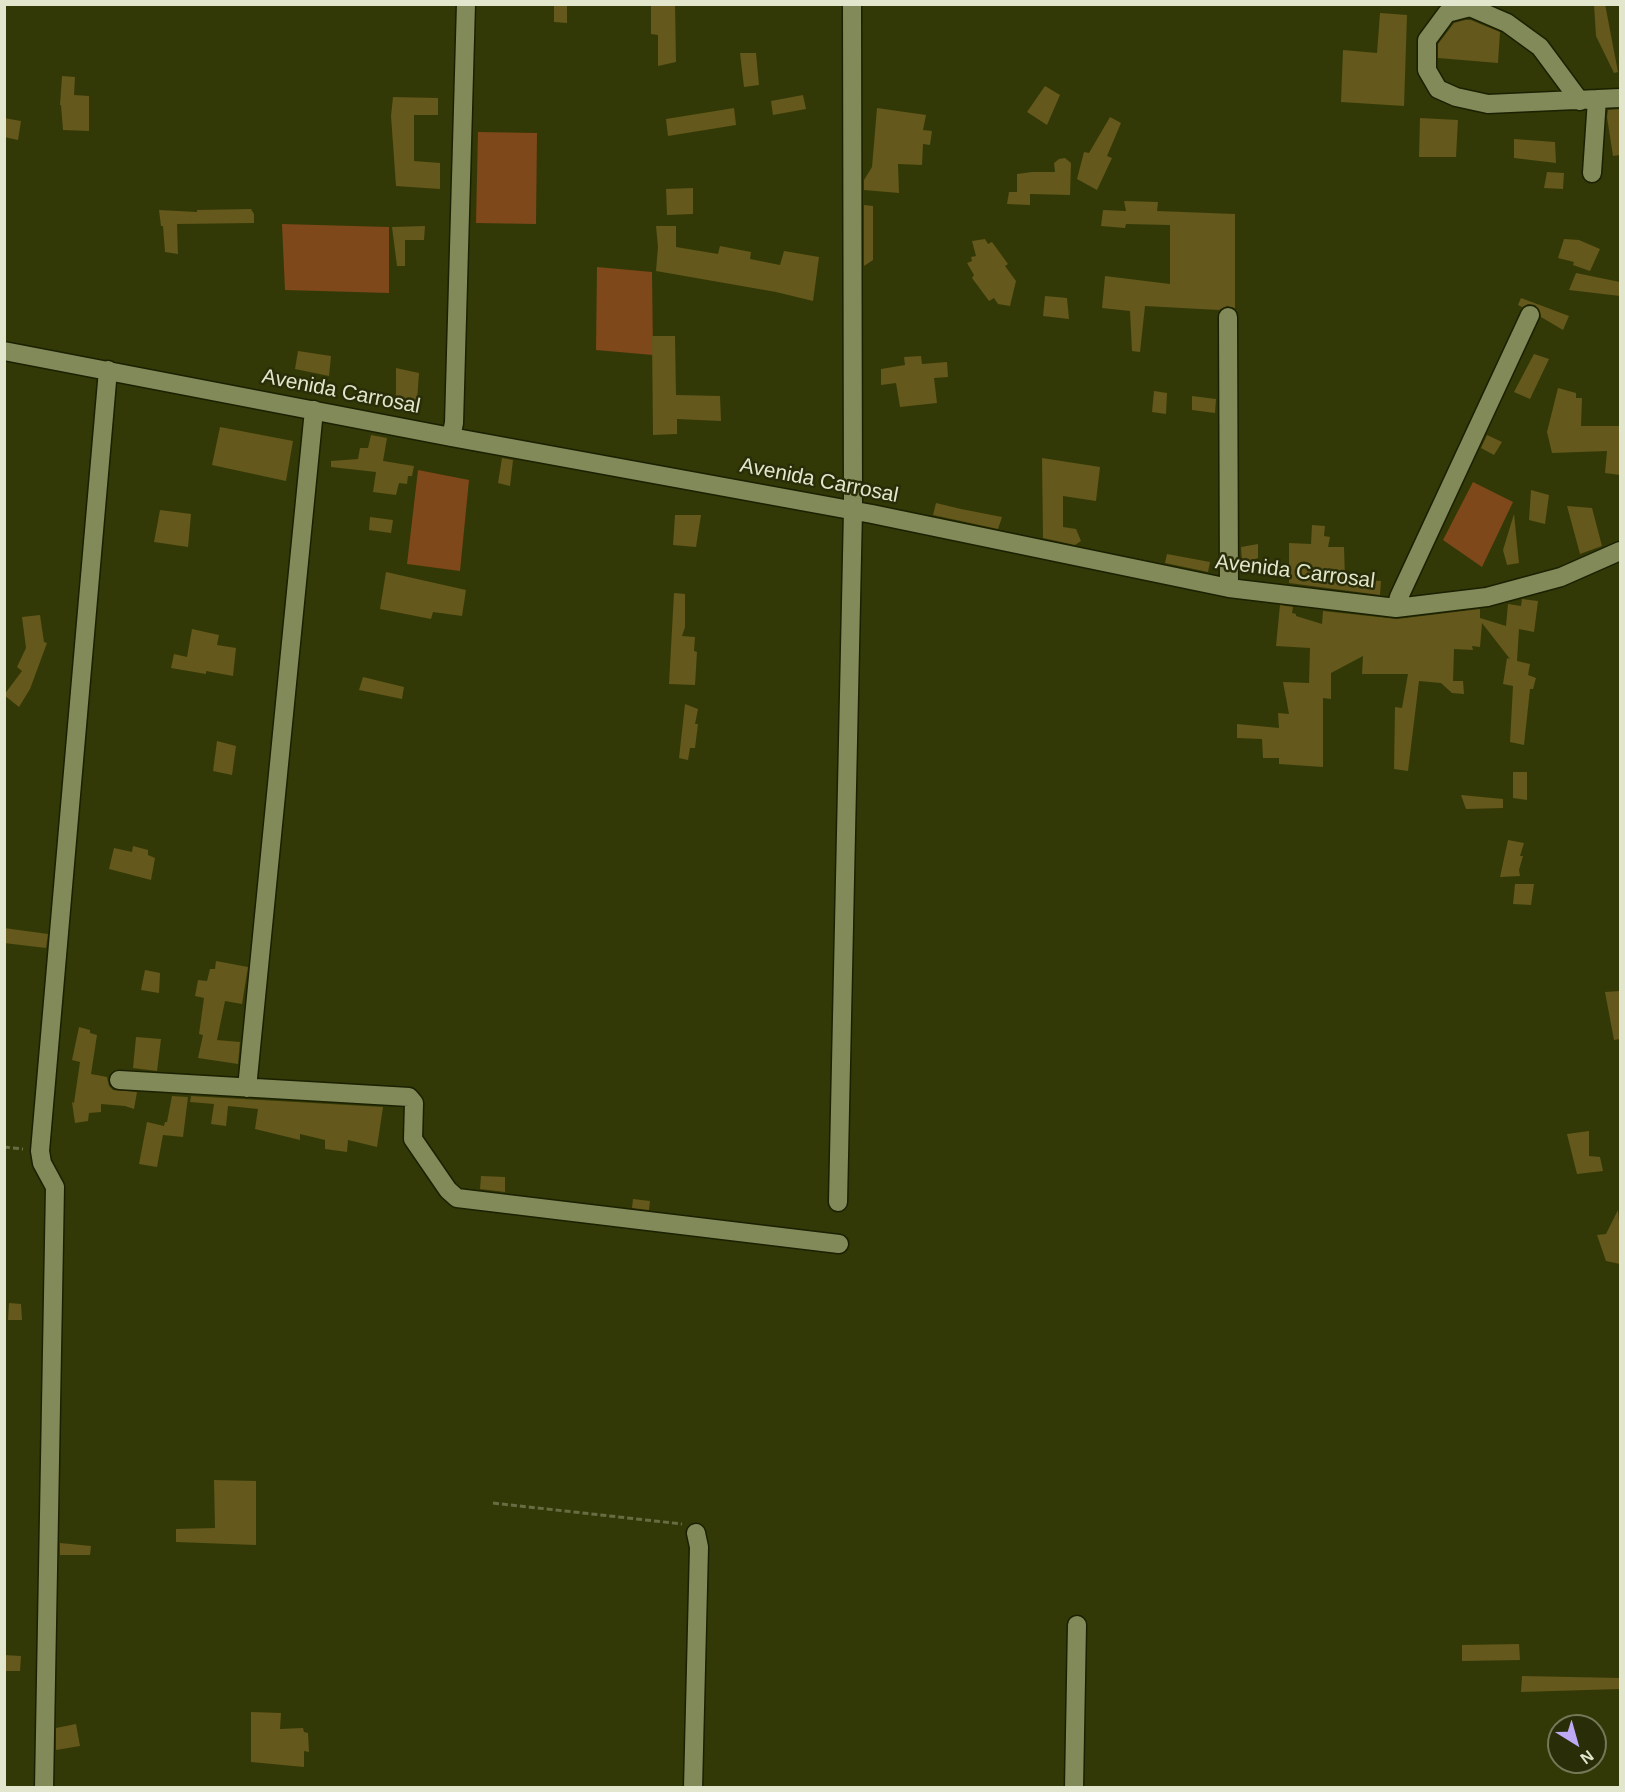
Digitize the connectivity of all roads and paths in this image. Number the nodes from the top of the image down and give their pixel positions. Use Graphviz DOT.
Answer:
graph roads {
  1 [pos="466,4"];
  2 [pos="852,4"];
  3 [pos="1620,98"];
  4 [pos="1589,100"];
  5 [pos="1592,173"];
  6 [pos="1530,315"];
  7 [pos="1228,317"];
  8 [pos="4,351"];
  9 [pos="108,370"];
  10 [pos="314,410"];
  11 [pos="451,437"];
  12 [pos="853,510"];
  13 [pos="1620,551"];
  14 [pos="1228,588"];
  15 [pos="1396,608"];
  16 [pos="119,1080"];
  17 [pos="247,1088"];
  18 [pos="838,1202"];
  19 [pos="839,1244"];
  20 [pos="493,1503"];
  21 [pos="696,1533"];
  22 [pos="1077,1625"];
  23 [pos="44,1788"];
  24 [pos="693,1788"];
  25 [pos="1074,1788"];
  1 -- 11 [label="street"];
  2 -- 12 [label="street"];
  3 -- 4 [label="street"];
  4 -- 4 [label="street"];
  4 -- 5 [label="street"];
  6 -- 15 [label="street"];
  7 -- 14 [label="street"];
  8 -- 9 [label="street, Avenida Carrosal"];
  9 -- 10 [label="street, Avenida Carrosal"];
  9 -- 23 [label="street"];
  10 -- 11 [label="street, Avenida Carrosal"];
  10 -- 17 [label="street"];
  11 -- 12 [label="street, Avenida Carrosal"];
  12 -- 14 [label="street, Avenida Carrosal"];
  12 -- 18 [label="street"];
  13 -- 15 [label="street, Avenida Carrosal"];
  14 -- 15 [label="street, Avenida Carrosal"];
  16 -- 17 [label="street"];
  17 -- 19 [label="street"];
  20 -- 21 [label="path"];
  21 -- 24 [label="street"];
  22 -- 25 [label="street"];
}
